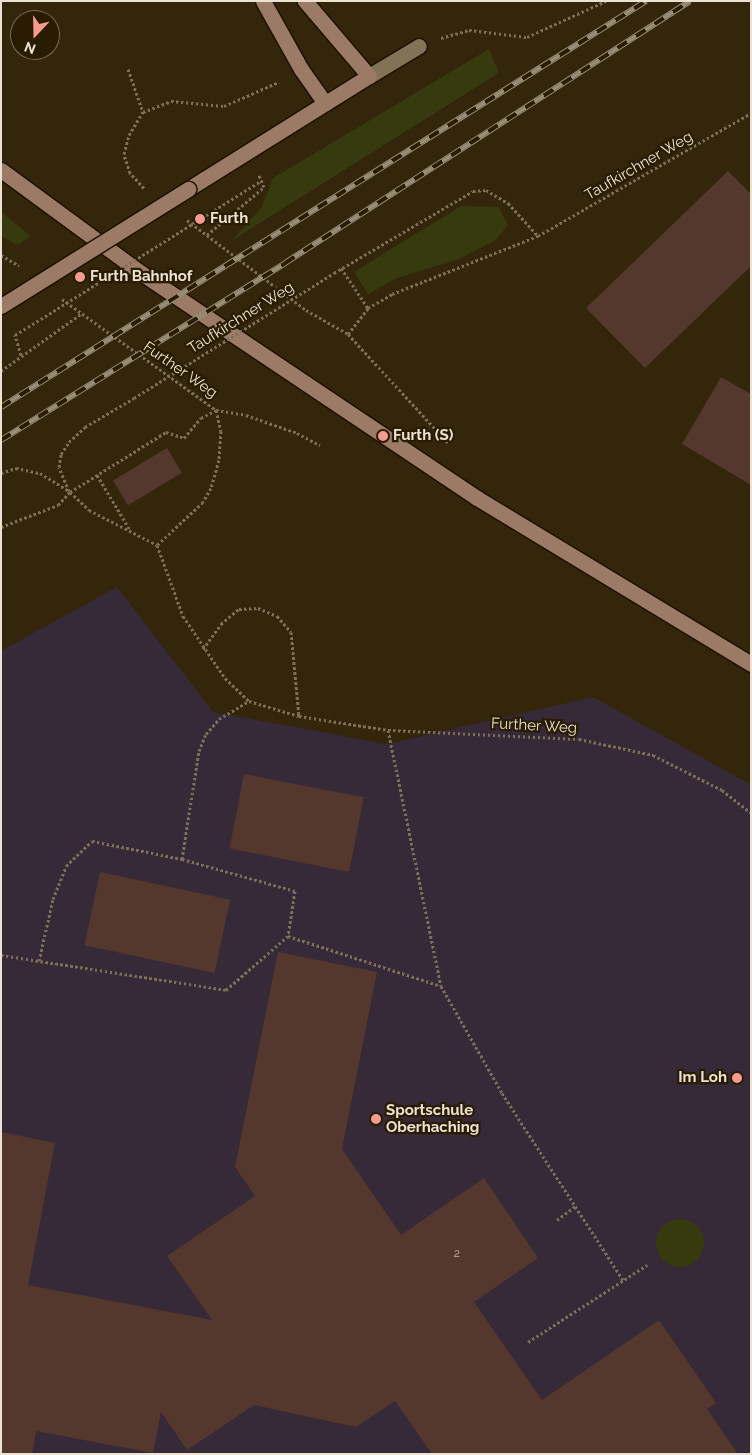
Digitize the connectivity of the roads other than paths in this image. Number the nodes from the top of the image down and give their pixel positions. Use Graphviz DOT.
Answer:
graph roads {
  1 [pos="264,1"];
  2 [pos="305,1"];
  3 [pos="419,46"];
  4 [pos="369,76"];
  5 [pos="325,103"];
  6 [pos="1,170"];
  7 [pos="1,306"];
  8 [pos="751,664"];
  1 -- 5 [label="main road"];
  2 -- 4 [label="main road"];
  3 -- 4 [label="street"];
  4 -- 5 [label="main road"];
  5 -- 7 [label="main road, bridge"];
  6 -- 8 [label="main road"];
}
